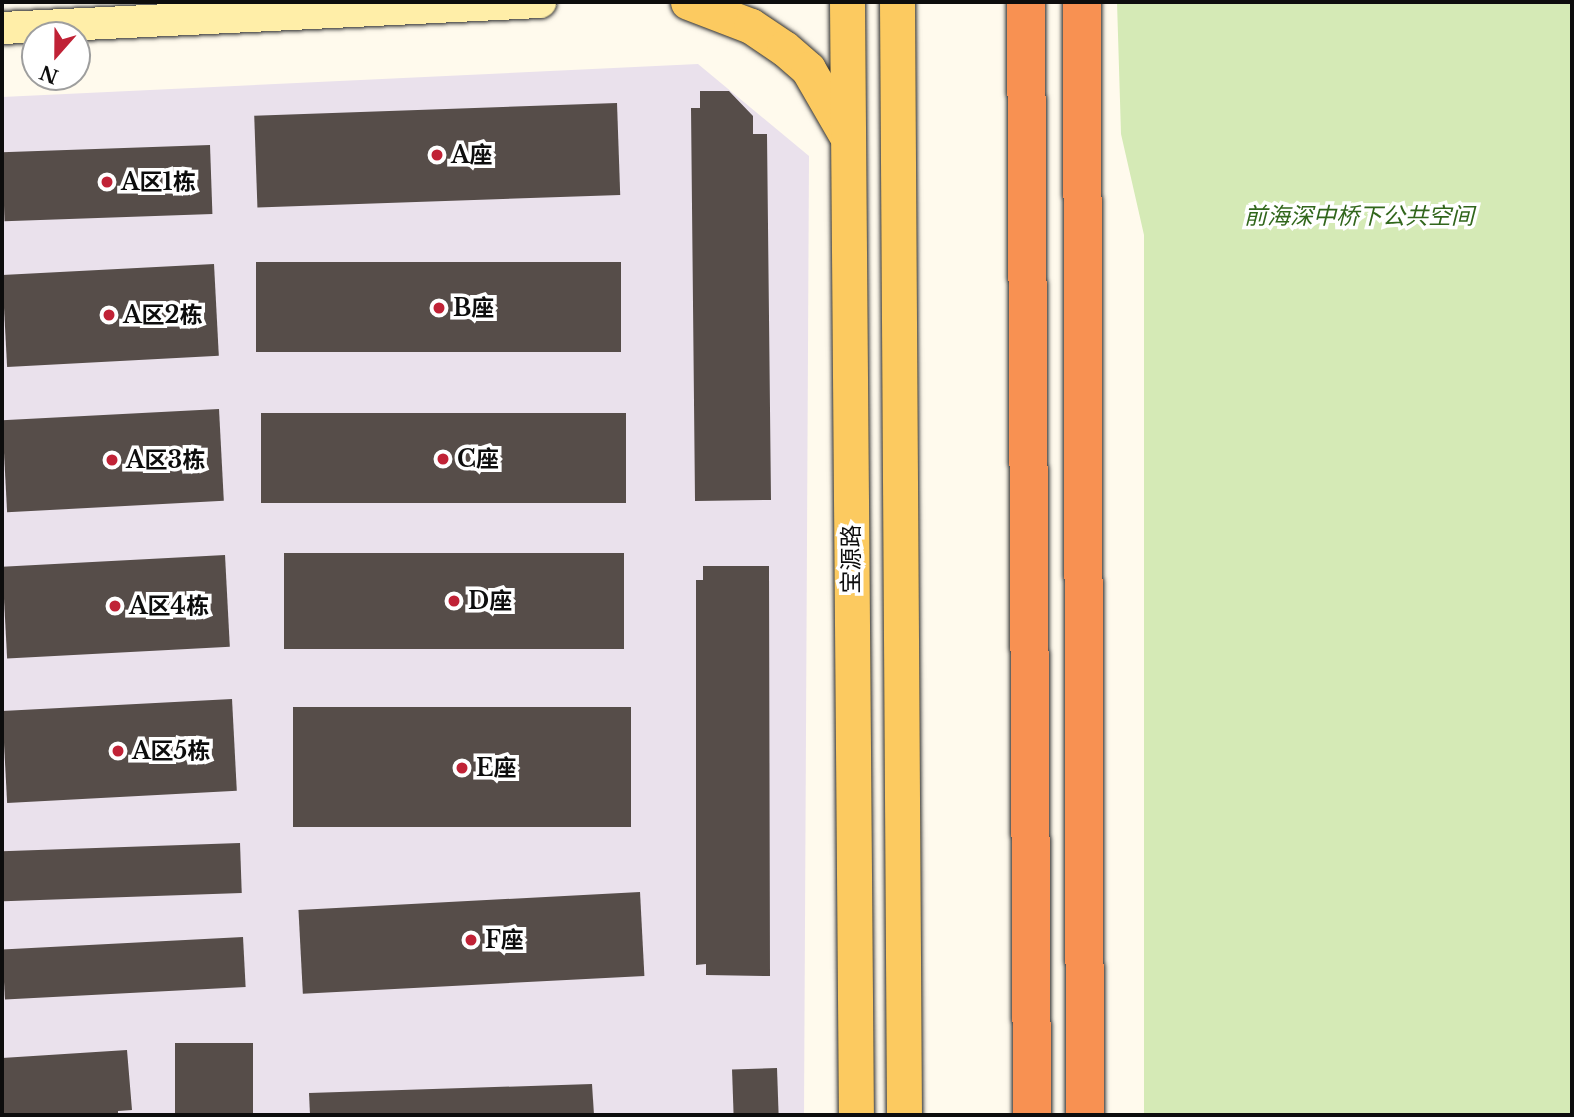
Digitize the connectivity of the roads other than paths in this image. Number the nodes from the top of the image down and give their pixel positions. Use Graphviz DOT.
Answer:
graph roads {
  1 [pos="540,2"];
  2 [pos="688,2"];
  3 [pos="847,2"];
  4 [pos="897,2"];
  5 [pos="1026,2"];
  6 [pos="1082,2"];
  7 [pos="2,28"];
  8 [pos="848,140"];
  9 [pos="856,1115"];
  10 [pos="904,1115"];
  11 [pos="1032,1115"];
  12 [pos="1085,1115"];
  1 -- 7 [label="main road"];
  2 -- 8 [label="main road"];
  3 -- 8 [label="main road, 宝源路"];
  4 -- 10 [label="main road"];
  5 -- 11 [label="highway"];
  6 -- 12 [label="highway"];
  8 -- 9 [label="main road, 宝源路"];
}
